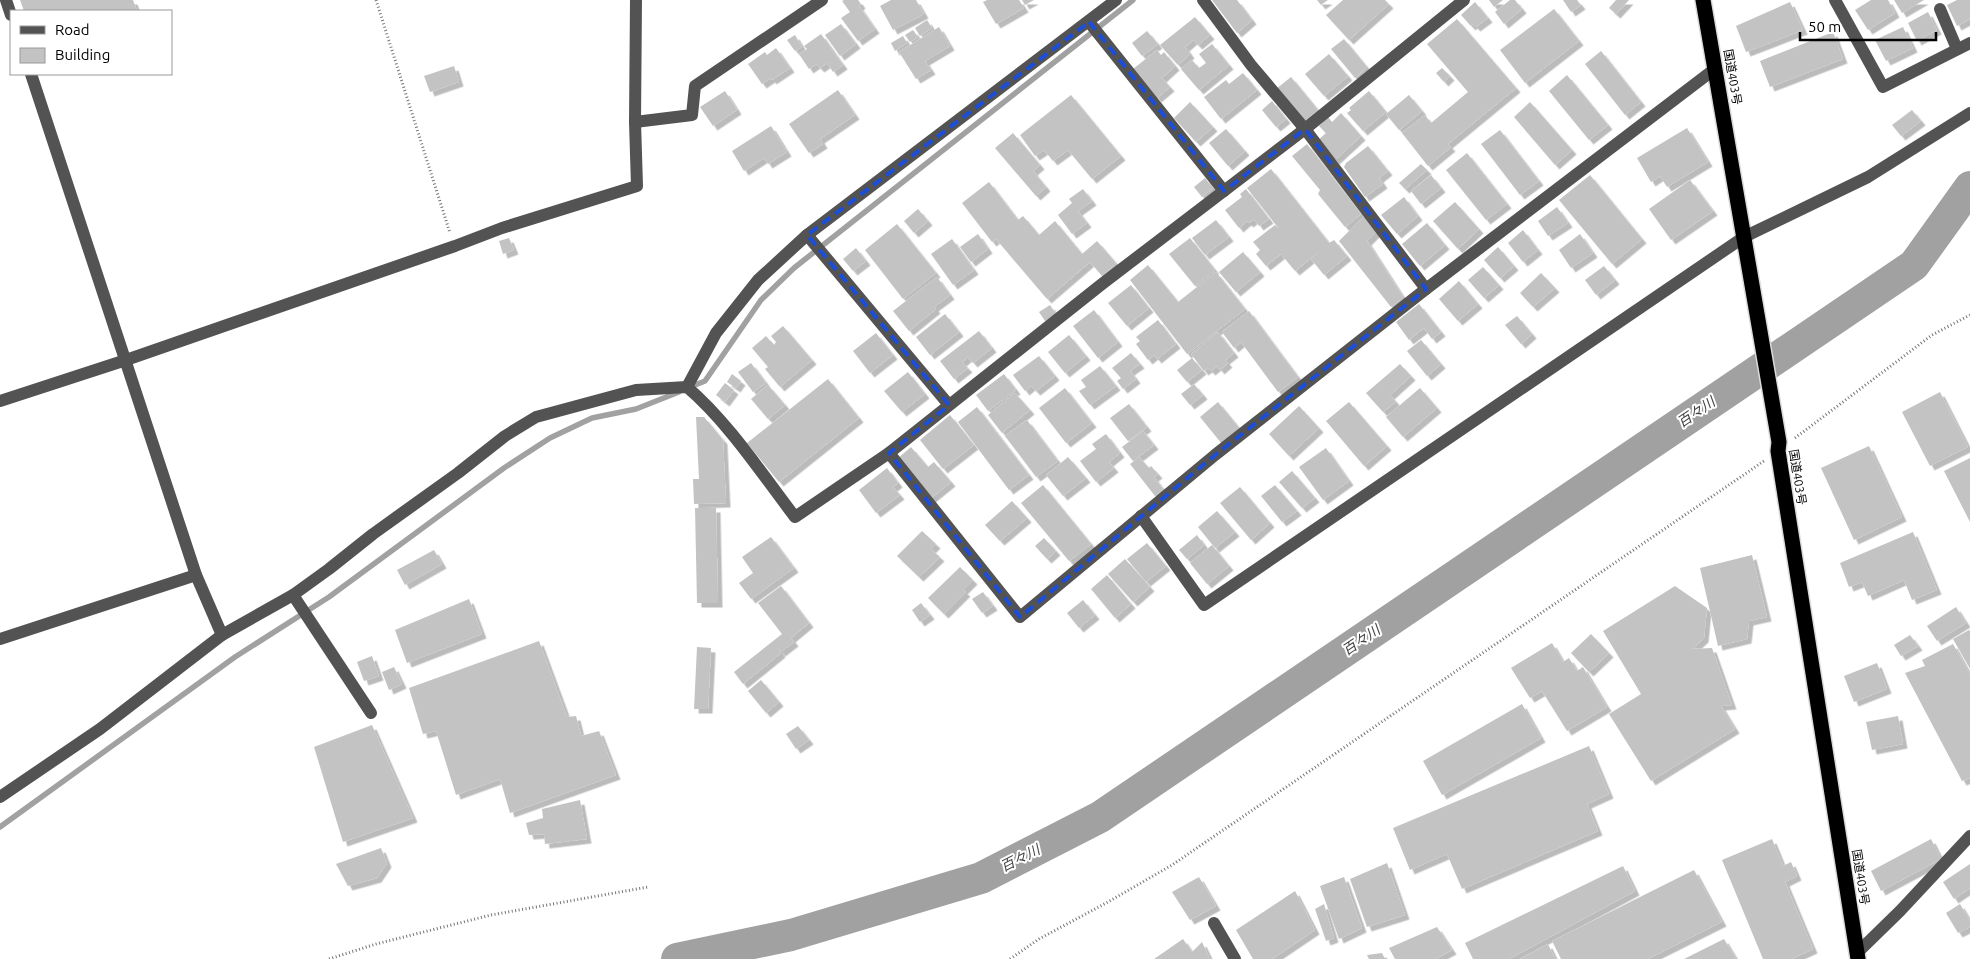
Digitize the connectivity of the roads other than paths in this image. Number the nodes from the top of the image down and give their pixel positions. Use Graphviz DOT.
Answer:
graph roads {
  1 [pos="6,0"];
  2 [pos="636,0"];
  3 [pos="822,0"];
  4 [pos="1116,0"];
  5 [pos="1204,0"];
  6 [pos="1464,0"];
  7 [pos="1703,0"];
  8 [pos="1835,0"];
  9 [pos="1940,9"];
  10 [pos="10,12"];
  11 [pos="1090,22"];
  12 [pos="1970,43"];
  13 [pos="1958,49"];
  14 [pos="1716,68"];
  15 [pos="31,75"];
  16 [pos="1970,113"];
  17 [pos="635,122"];
  18 [pos="1305,129"];
  19 [pos="1224,191"];
  20 [pos="807,235"];
  21 [pos="1745,243"];
  22 [pos="1426,288"];
  23 [pos="126,360"];
  24 [pos="687,387"];
  25 [pos="0,401"];
  26 [pos="949,405"];
  27 [pos="889,453"];
  28 [pos="1141,516"];
  29 [pos="196,575"];
  30 [pos="293,595"];
  31 [pos="222,635"];
  32 [pos="0,639"];
  33 [pos="372,713"];
  34 [pos="0,797"];
  35 [pos="1970,836"];
  36 [pos="1214,923"];
  37 [pos="1857,956"];
  38 [pos="1235,959"];
  1 -- 10 [label="street"];
  2 -- 17 [label="street"];
  3 -- 17 [label="street"];
  4 -- 11 [label="street"];
  5 -- 18 [label="street"];
  6 -- 18 [label="street"];
  7 -- 14 [label="highway, 国道403号"];
  8 -- 13 [label="street"];
  9 -- 13 [label="street"];
  11 -- 19 [label="street"];
  11 -- 20 [label="street"];
  12 -- 13 [label="street"];
  14 -- 21 [label="highway, 国道403号"];
  14 -- 22 [label="street"];
  15 -- 23 [label="street"];
  16 -- 21 [label="street"];
  17 -- 23 [label="street"];
  18 -- 19 [label="street"];
  18 -- 22 [label="street"];
  19 -- 26 [label="street"];
  20 -- 24 [label="street"];
  20 -- 26 [label="street"];
  21 -- 28 [label="street"];
  21 -- 37 [label="highway, 国道403号"];
  22 -- 28 [label="street"];
  23 -- 25 [label="street"];
  23 -- 29 [label="street"];
  24 -- 27 [label="street"];
  24 -- 30 [label="street"];
  26 -- 27 [label="street"];
  27 -- 28 [label="street"];
  29 -- 31 [label="street"];
  29 -- 32 [label="street"];
  30 -- 31 [label="street"];
  30 -- 33 [label="street"];
  31 -- 34 [label="street"];
  35 -- 37 [label="street"];
  36 -- 38 [label="street"];
}
